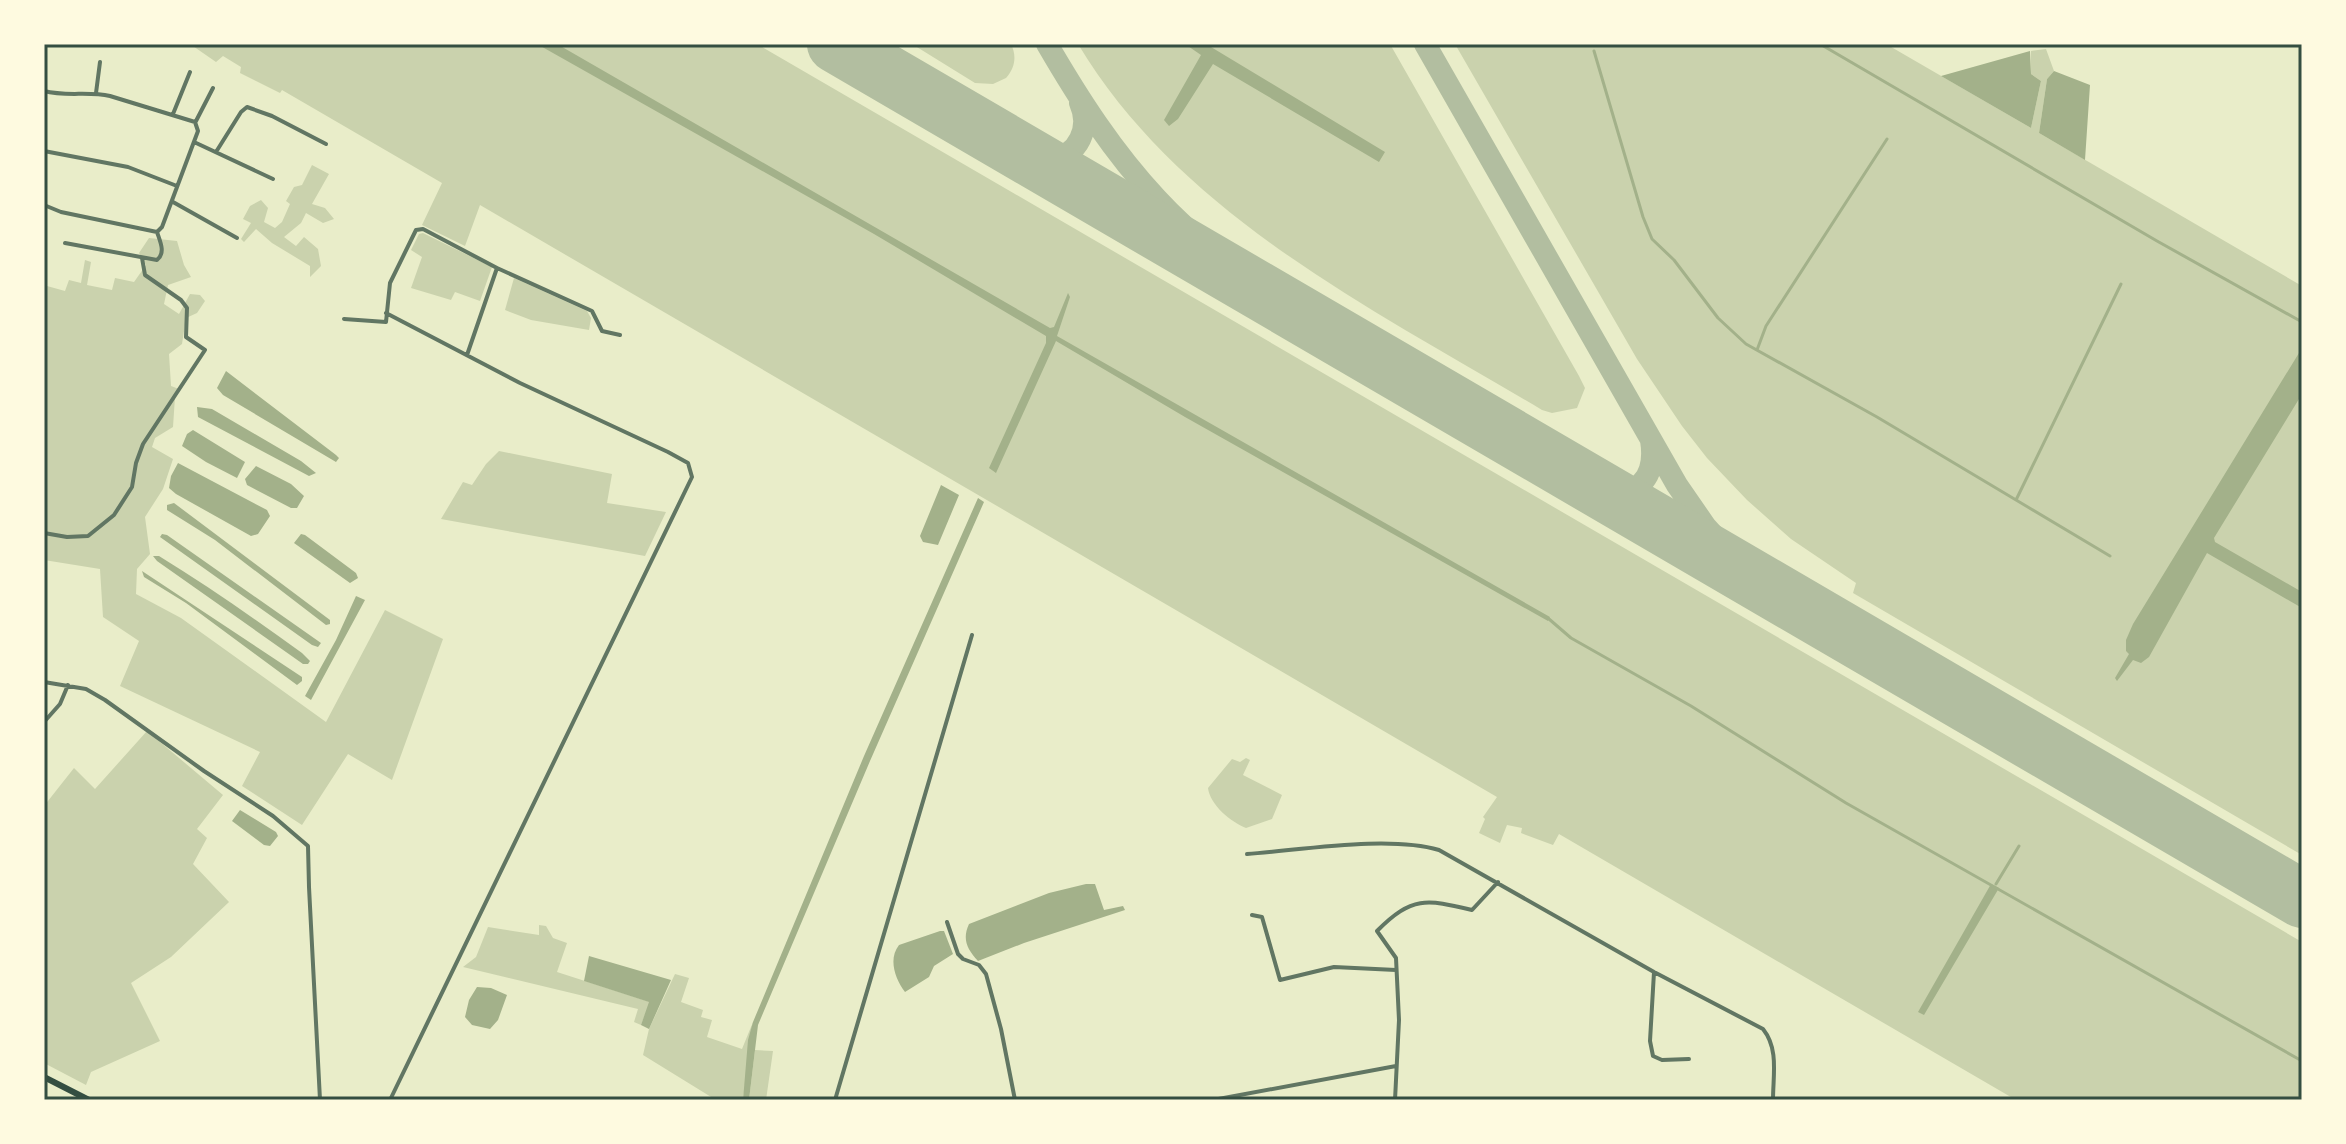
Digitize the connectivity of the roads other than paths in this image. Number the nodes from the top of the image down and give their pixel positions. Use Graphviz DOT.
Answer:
graph roads {
  1 [pos="100,62"];
  2 [pos="190,72"];
  3 [pos="213,88"];
  4 [pos="44,91"];
  5 [pos="96,93"];
  6 [pos="172,115"];
  7 [pos="195,122"];
  8 [pos="194,142"];
  9 [pos="326,144"];
  10 [pos="44,151"];
  11 [pos="216,152"];
  12 [pos="273,179"];
  13 [pos="177,186"];
  14 [pos="172,202"];
  15 [pos="44,205"];
  16 [pos="157,232"];
  17 [pos="237,238"];
  18 [pos="65,243"];
  19 [pos="142,258"];
  20 [pos="497,268"];
  21 [pos="386,313"];
  22 [pos="344,319"];
  23 [pos="620,335"];
  24 [pos="467,355"];
  25 [pos="44,533"];
  26 [pos="972,635"];
  27 [pos="44,682"];
  28 [pos="68,685"];
  29 [pos="44,722"];
  30 [pos="1247,854"];
  31 [pos="1498,882"];
  32 [pos="1252,915"];
  33 [pos="947,922"];
  34 [pos="1396,970"];
  35 [pos="1654,972"];
  36 [pos="1689,1059"];
  37 [pos="1396,1066"];
  38 [pos="44,1077"];
  39 [pos="89,1100"];
  40 [pos="320,1100"];
  41 [pos="390,1100"];
  42 [pos="835,1100"];
  43 [pos="1015,1100"];
  44 [pos="1213,1100"];
  45 [pos="1395,1100"];
  46 [pos="1773,1100"];
  1 -- 5 [label="street"];
  2 -- 6 [label="street"];
  3 -- 7 [label="street"];
  4 -- 5 [label="street"];
  5 -- 6 [label="street"];
  6 -- 7 [label="street"];
  7 -- 8 [label="street"];
  8 -- 11 [label="street"];
  8 -- 13 [label="street"];
  9 -- 11 [label="street"];
  10 -- 13 [label="street"];
  11 -- 12 [label="street"];
  13 -- 14 [label="street"];
  14 -- 16 [label="street"];
  14 -- 17 [label="street"];
  15 -- 16 [label="street"];
  16 -- 19 [label="street"];
  18 -- 19 [label="street"];
  19 -- 25 [label="street"];
  20 -- 21 [label="street"];
  20 -- 23 [label="street"];
  20 -- 24 [label="street"];
  21 -- 22 [label="street"];
  21 -- 24 [label="street"];
  24 -- 41 [label="street"];
  26 -- 42 [label="street"];
  27 -- 28 [label="street"];
  28 -- 29 [label="street"];
  28 -- 40 [label="street"];
  30 -- 31 [label="street"];
  31 -- 34 [label="street"];
  31 -- 35 [label="street"];
  32 -- 34 [label="street"];
  33 -- 43 [label="street"];
  34 -- 37 [label="street"];
  35 -- 36 [label="street"];
  35 -- 46 [label="street"];
  37 -- 44 [label="street"];
  37 -- 45 [label="street"];
  38 -- 39 [label="main road"];
}
